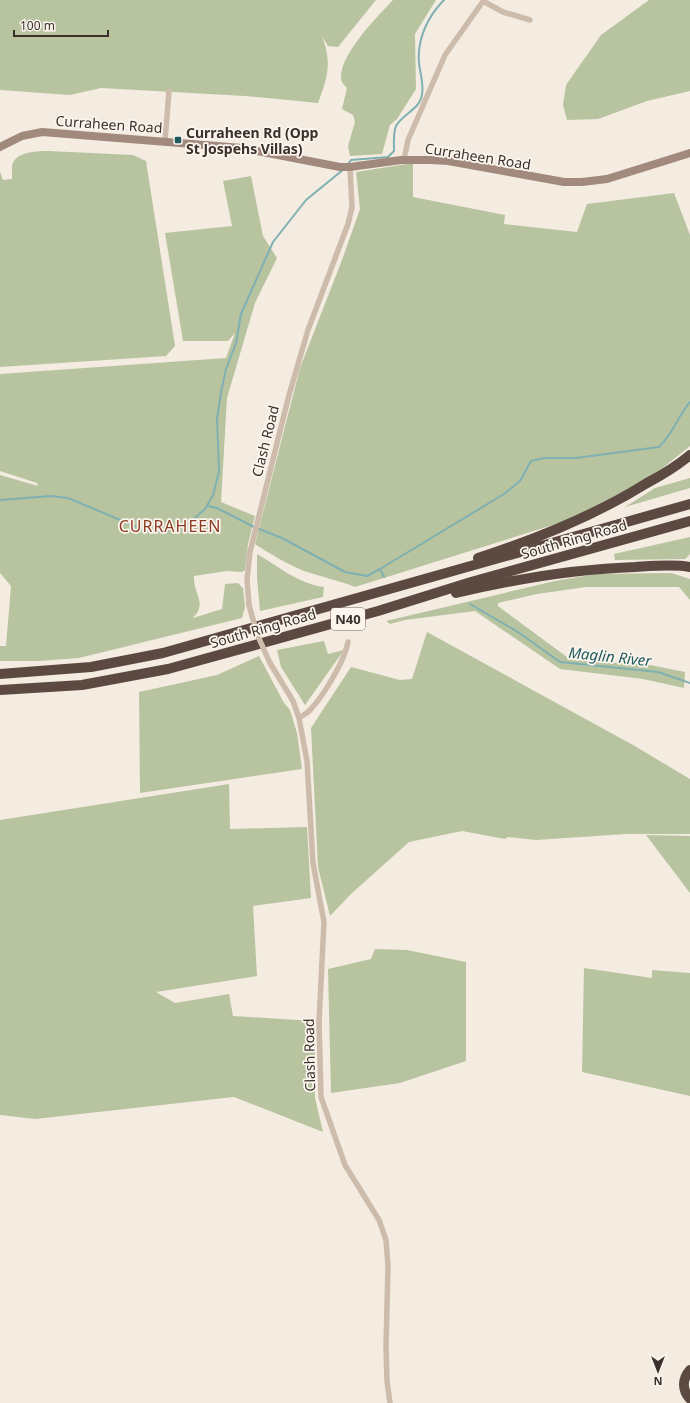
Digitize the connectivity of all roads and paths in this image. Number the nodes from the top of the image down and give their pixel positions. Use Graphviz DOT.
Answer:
graph roads {
  1 [pos="483,1"];
  2 [pos="530,20"];
  3 [pos="169,91"];
  4 [pos="165,141"];
  5 [pos="0,147"];
  6 [pos="690,153"];
  7 [pos="404,160"];
  8 [pos="350,167"];
  9 [pos="690,455"];
  10 [pos="690,504"];
  11 [pos="690,521"];
  12 [pos="690,568"];
  13 [pos="376,593"];
  14 [pos="378,610"];
  15 [pos="348,642"];
  16 [pos="0,674"];
  17 [pos="0,690"];
  18 [pos="299,718"];
  19 [pos="690,1370"];
  20 [pos="690,1399"];
  21 [pos="390,1403"];
  1 -- 2 [label="street"];
  1 -- 7 [label="street"];
  3 -- 4 [label="street"];
  4 -- 5 [label="street, Curraheen Road"];
  4 -- 8 [label="street, Curraheen Road"];
  6 -- 7 [label="street, Curraheen Road"];
  7 -- 8 [label="street, Curraheen Road"];
  8 -- 18 [label="street, Clash Road, bridge"];
  9 -- 13 [label="highway"];
  10 -- 13 [label="highway, N40"];
  11 -- 14 [label="highway, South Ring Road / N40"];
  12 -- 14 [label="highway"];
  13 -- 16 [label="highway, South Ring Road / N40"];
  14 -- 17 [label="highway, South Ring Road / N40"];
  15 -- 18 [label="street"];
  18 -- 21 [label="street, Clash Road"];
  19 -- 20 [label="highway"];
}
